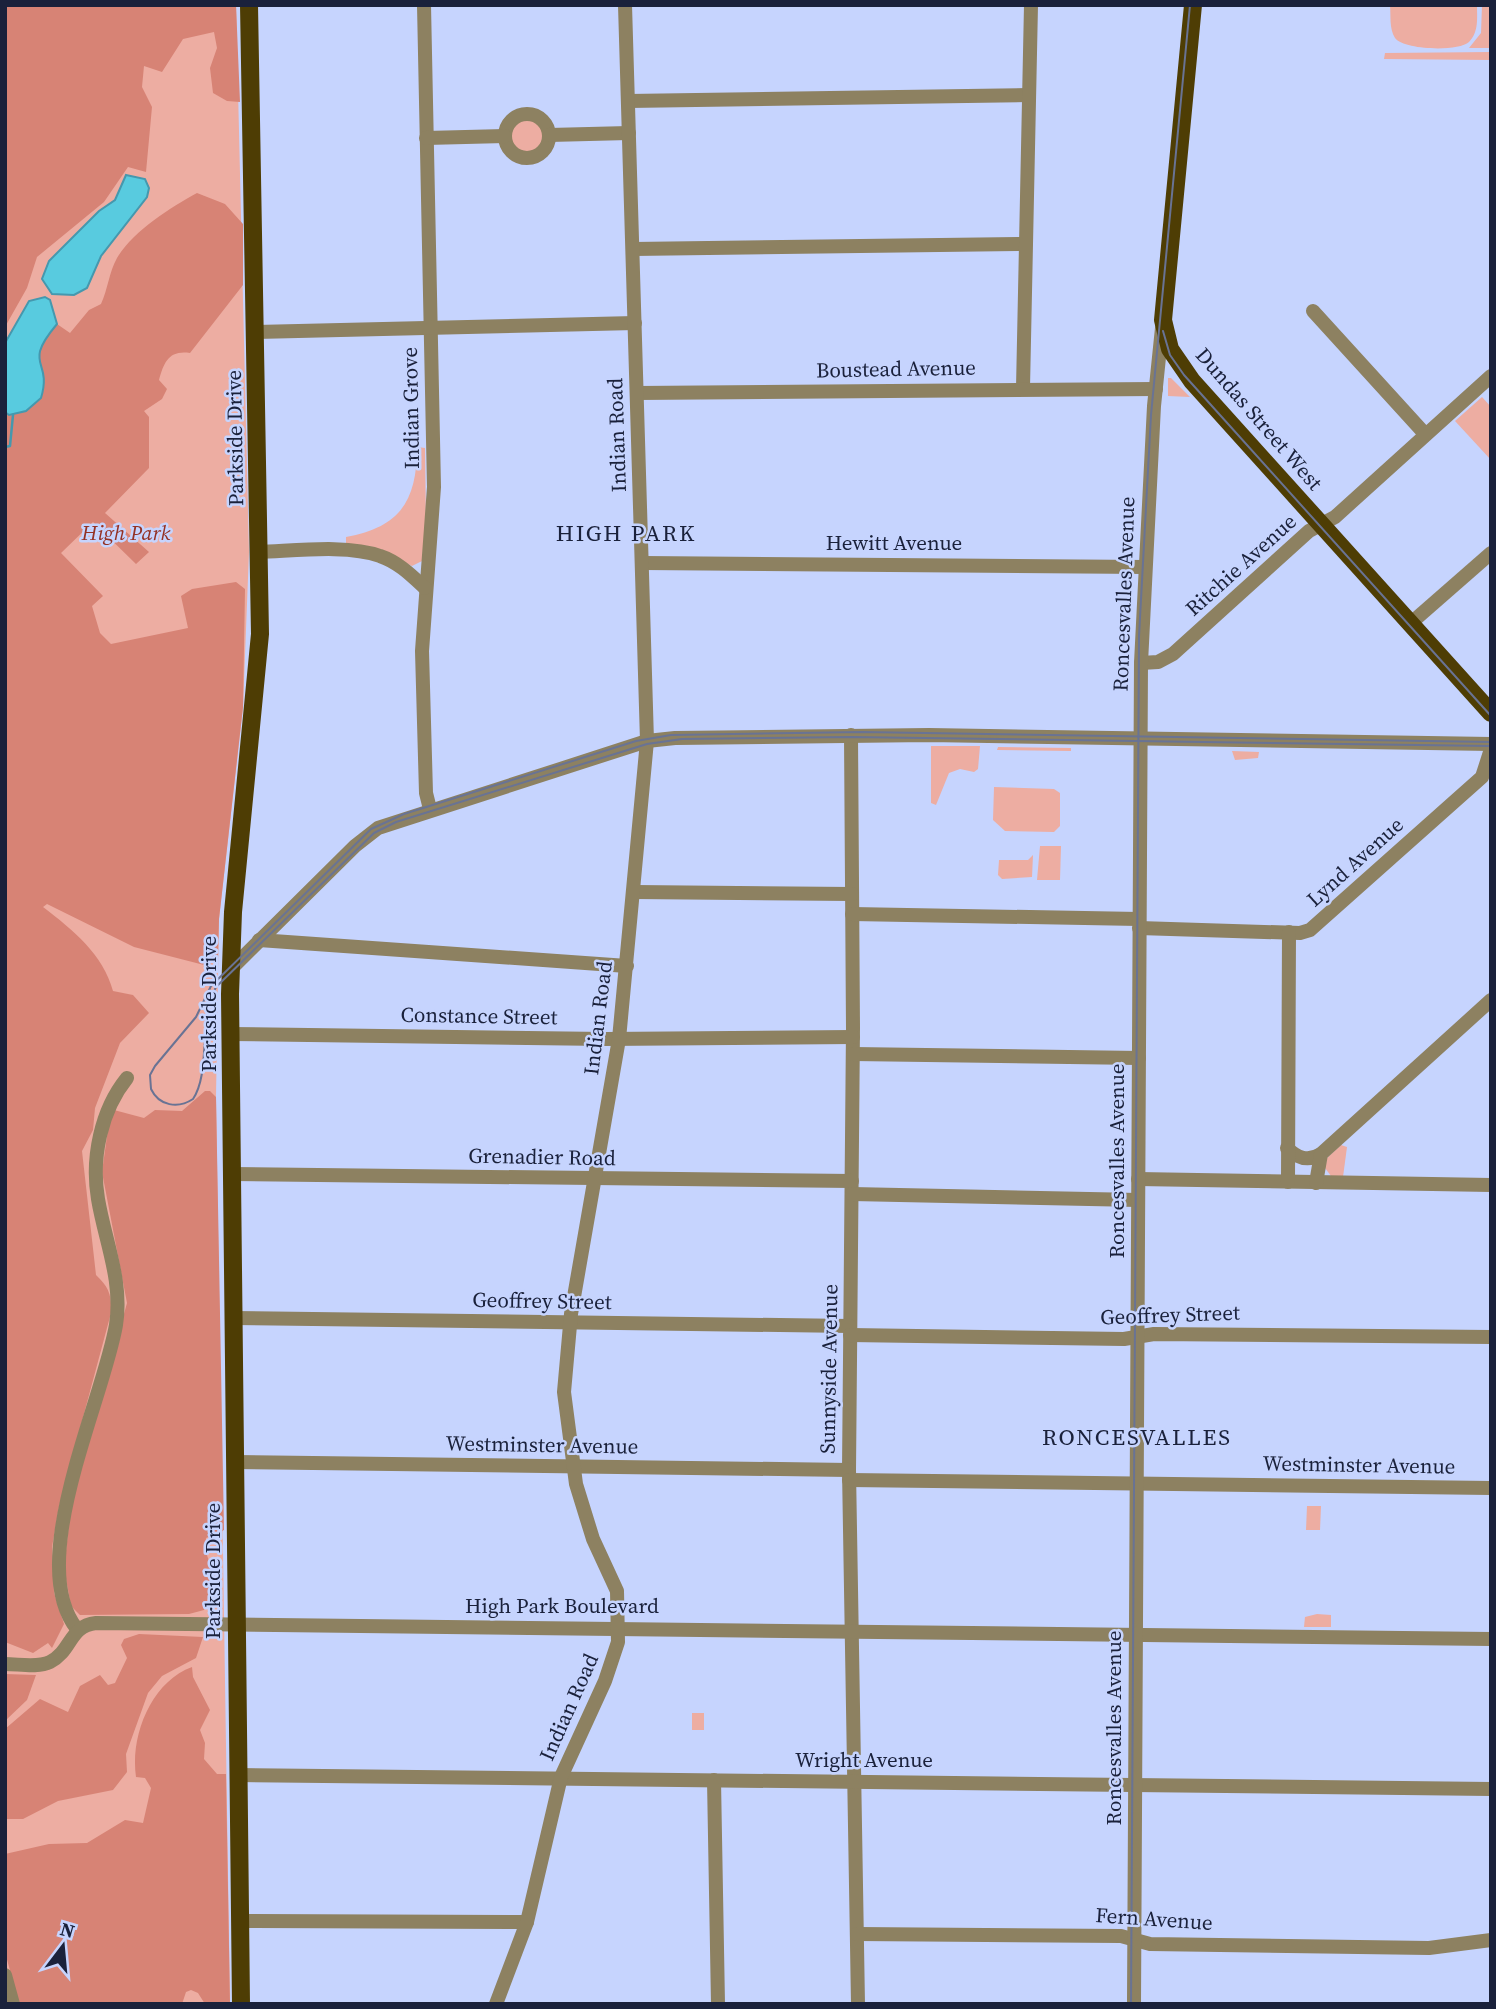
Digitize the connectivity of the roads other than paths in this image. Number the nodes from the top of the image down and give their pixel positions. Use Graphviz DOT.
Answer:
graph roads {
  1 [pos="250,5"];
  2 [pos="424,5"];
  3 [pos="625,5"];
  4 [pos="1031,5"];
  5 [pos="1193,5"];
  6 [pos="1029,95"];
  7 [pos="628,101"];
  8 [pos="629,133"];
  9 [pos="549,135"];
  10 [pos="505,136"];
  11 [pos="426,138"];
  12 [pos="1025,244"];
  13 [pos="633,249"];
  14 [pos="1313,311"];
  15 [pos="1163,320"];
  16 [pos="635,323"];
  17 [pos="430,328"];
  18 [pos="256,332"];
  19 [pos="1491,376"];
  20 [pos="1023,388"];
  21 [pos="1156,388"];
  22 [pos="637,393"];
  23 [pos="1425,434"];
  24 [pos="1321,524"];
  25 [pos="259,552"];
  26 [pos="1491,553"];
  27 [pos="643,563"];
  28 [pos="1145,567"];
  29 [pos="425,587"];
  30 [pos="1411,622"];
  31 [pos="1141,663"];
  32 [pos="1491,713"];
  33 [pos="851,735"];
  34 [pos="1141,738"];
  35 [pos="647,741"];
  36 [pos="1491,746"];
  37 [pos="430,809"];
  38 [pos="635,892"];
  39 [pos="852,894"];
  40 [pos="852,914"];
  41 [pos="1139,923"];
  42 [pos="1289,932"];
  43 [pos="259,940"];
  44 [pos="626,966"];
  45 [pos="231,969"];
  46 [pos="1491,1000"];
  47 [pos="230,1034"];
  48 [pos="853,1037"];
  49 [pos="619,1039"];
  50 [pos="853,1054"];
  51 [pos="1139,1058"];
  52 [pos="127,1078"];
  53 [pos="1287,1148"];
  54 [pos="1321,1154"];
  55 [pos="232,1174"];
  56 [pos="595,1179"];
  57 [pos="1138,1180"];
  58 [pos="1288,1182"];
  59 [pos="1316,1183"];
  60 [pos="1491,1185"];
  61 [pos="852,1188"];
  62 [pos="1138,1199"];
  63 [pos="233,1318"];
  64 [pos="570,1322"];
  65 [pos="850,1330"];
  66 [pos="1491,1337"];
  67 [pos="1137,1338"];
  68 [pos="235,1462"];
  69 [pos="572,1466"];
  70 [pos="849,1475"];
  71 [pos="1137,1485"];
  72 [pos="1491,1488"];
  73 [pos="236,1624"];
  74 [pos="618,1627"];
  75 [pos="77,1629"];
  76 [pos="852,1631"];
  77 [pos="1135,1634"];
  78 [pos="1491,1639"];
  79 [pos="5,1664"];
  80 [pos="238,1775"];
  81 [pos="561,1777"];
  82 [pos="714,1780"];
  83 [pos="854,1782"];
  84 [pos="1135,1785"];
  85 [pos="1491,1789"];
  86 [pos="240,1921"];
  87 [pos="527,1923"];
  88 [pos="857,1934"];
  89 [pos="1134,1940"];
  90 [pos="1491,1940"];
  91 [pos="5,1976"];
  92 [pos="13,2004"];
  93 [pos="241,2004"];
  94 [pos="496,2004"];
  95 [pos="718,2004"];
  96 [pos="858,2004"];
  97 [pos="1134,2004"];
  1 -- 18 [label="main road, Parkside Drive"];
  2 -- 11 [label="street, Indian Grove"];
  3 -- 7 [label="street, Indian Road"];
  4 -- 6 [label="street"];
  5 -- 15 [label="main road, Dundas Street West"];
  6 -- 7 [label="street"];
  6 -- 12 [label="street"];
  7 -- 8 [label="street, Indian Road"];
  8 -- 9 [label="street"];
  8 -- 13 [label="street, Indian Road"];
  9 -- 10 [label="street"];
  9 -- 10 [label="street"];
  10 -- 11 [label="street"];
  11 -- 17 [label="street, Indian Grove"];
  12 -- 13 [label="street"];
  12 -- 20 [label="street"];
  13 -- 16 [label="street, Indian Road"];
  14 -- 23 [label="street"];
  15 -- 21 [label="street, Roncesvalles Avenue"];
  15 -- 24 [label="main road, Dundas Street West"];
  16 -- 17 [label="street"];
  16 -- 22 [label="street, Indian Road"];
  17 -- 18 [label="street"];
  17 -- 29 [label="street, Indian Grove"];
  18 -- 25 [label="main road, Parkside Drive"];
  19 -- 23 [label="street, Ritchie Avenue"];
  20 -- 21 [label="street, Boustead Avenue"];
  20 -- 22 [label="street, Boustead Avenue"];
  21 -- 28 [label="street, Roncesvalles Avenue"];
  22 -- 27 [label="street, Indian Road"];
  23 -- 24 [label="street, Ritchie Avenue"];
  24 -- 30 [label="main road, Dundas Street West"];
  24 -- 31 [label="street, Ritchie Avenue"];
  25 -- 29 [label="street"];
  25 -- 45 [label="main road, Parkside Drive"];
  26 -- 30 [label="street"];
  27 -- 28 [label="street, Hewitt Avenue"];
  27 -- 35 [label="street, Indian Road"];
  28 -- 31 [label="street, Roncesvalles Avenue"];
  29 -- 37 [label="street, Indian Grove"];
  30 -- 32 [label="main road, Dundas Street West"];
  31 -- 34 [label="street, Roncesvalles Avenue"];
  33 -- 34 [label="street"];
  33 -- 35 [label="street"];
  33 -- 39 [label="street, Sunnyside Avenue"];
  34 -- 36 [label="street"];
  34 -- 41 [label="street, Roncesvalles Avenue"];
  35 -- 37 [label="street"];
  35 -- 38 [label="street, Indian Road"];
  36 -- 42 [label="street, Lynd Avenue"];
  37 -- 43 [label="street"];
  38 -- 39 [label="street"];
  38 -- 44 [label="street, Indian Road"];
  39 -- 40 [label="street, Sunnyside Avenue"];
  40 -- 41 [label="street"];
  40 -- 48 [label="street, Sunnyside Avenue"];
  41 -- 42 [label="street"];
  41 -- 51 [label="street, Roncesvalles Avenue"];
  42 -- 53 [label="street"];
  43 -- 44 [label="street"];
  43 -- 45 [label="street"];
  44 -- 49 [label="street, Indian Road"];
  45 -- 47 [label="main road, Parkside Drive"];
  46 -- 54 [label="street"];
  47 -- 49 [label="street, Constance Street"];
  47 -- 55 [label="main road, Parkside Drive"];
  48 -- 49 [label="street, Constance Street"];
  48 -- 50 [label="street, Sunnyside Avenue"];
  49 -- 56 [label="street, Indian Road"];
  50 -- 51 [label="street"];
  50 -- 61 [label="street, Sunnyside Avenue"];
  51 -- 57 [label="street, Roncesvalles Avenue"];
  52 -- 75 [label="street"];
  53 -- 54 [label="street"];
  53 -- 58 [label="street"];
  54 -- 59 [label="street"];
  55 -- 56 [label="street, Grenadier Road"];
  55 -- 63 [label="main road, Parkside Drive"];
  56 -- 61 [label="street, Grenadier Road"];
  56 -- 64 [label="street, Indian Road"];
  57 -- 58 [label="street"];
  57 -- 62 [label="street, Roncesvalles Avenue"];
  58 -- 59 [label="street"];
  59 -- 60 [label="street"];
  61 -- 62 [label="street, Grenadier Road"];
  61 -- 65 [label="street, Sunnyside Avenue"];
  62 -- 67 [label="street, Roncesvalles Avenue"];
  63 -- 64 [label="street, Geoffrey Street"];
  63 -- 68 [label="main road, Parkside Drive"];
  64 -- 65 [label="street, Geoffrey Street"];
  64 -- 69 [label="street, Indian Road"];
  65 -- 67 [label="street, Geoffrey Street"];
  65 -- 70 [label="street, Sunnyside Avenue"];
  66 -- 67 [label="street, Geoffrey Street"];
  67 -- 71 [label="street, Roncesvalles Avenue"];
  68 -- 69 [label="street, Westminster Avenue"];
  68 -- 73 [label="main road, Parkside Drive"];
  69 -- 70 [label="street, Westminster Avenue"];
  69 -- 74 [label="street, Indian Road"];
  70 -- 71 [label="street, Westminster Avenue"];
  70 -- 76 [label="street, Sunnyside Avenue"];
  71 -- 72 [label="street, Westminster Avenue"];
  71 -- 77 [label="street, Roncesvalles Avenue"];
  73 -- 74 [label="street, High Park Boulevard"];
  73 -- 75 [label="street, High Park Boulevard"];
  73 -- 80 [label="main road, Parkside Drive"];
  74 -- 76 [label="street, High Park Boulevard"];
  74 -- 81 [label="street, Indian Road"];
  75 -- 79 [label="street"];
  76 -- 77 [label="street, High Park Boulevard"];
  76 -- 83 [label="street, Sunnyside Avenue"];
  77 -- 78 [label="street, High Park Boulevard"];
  77 -- 84 [label="street, Roncesvalles Avenue"];
  80 -- 81 [label="street, Wright Avenue"];
  80 -- 86 [label="main road, Parkside Drive"];
  81 -- 82 [label="street, Wright Avenue"];
  81 -- 87 [label="street, Indian Road"];
  82 -- 83 [label="street, Wright Avenue"];
  82 -- 95 [label="street"];
  83 -- 84 [label="street, Wright Avenue"];
  83 -- 88 [label="street, Sunnyside Avenue"];
  84 -- 85 [label="street, Wright Avenue"];
  84 -- 89 [label="street, Roncesvalles Avenue"];
  86 -- 87 [label="street"];
  86 -- 93 [label="main road, Parkside Drive"];
  87 -- 94 [label="street, Indian Road"];
  88 -- 89 [label="street, Fern Avenue"];
  88 -- 96 [label="street, Sunnyside Avenue"];
  89 -- 90 [label="street, Fern Avenue"];
  89 -- 97 [label="street, Roncesvalles Avenue"];
  91 -- 92 [label="street"];
}
